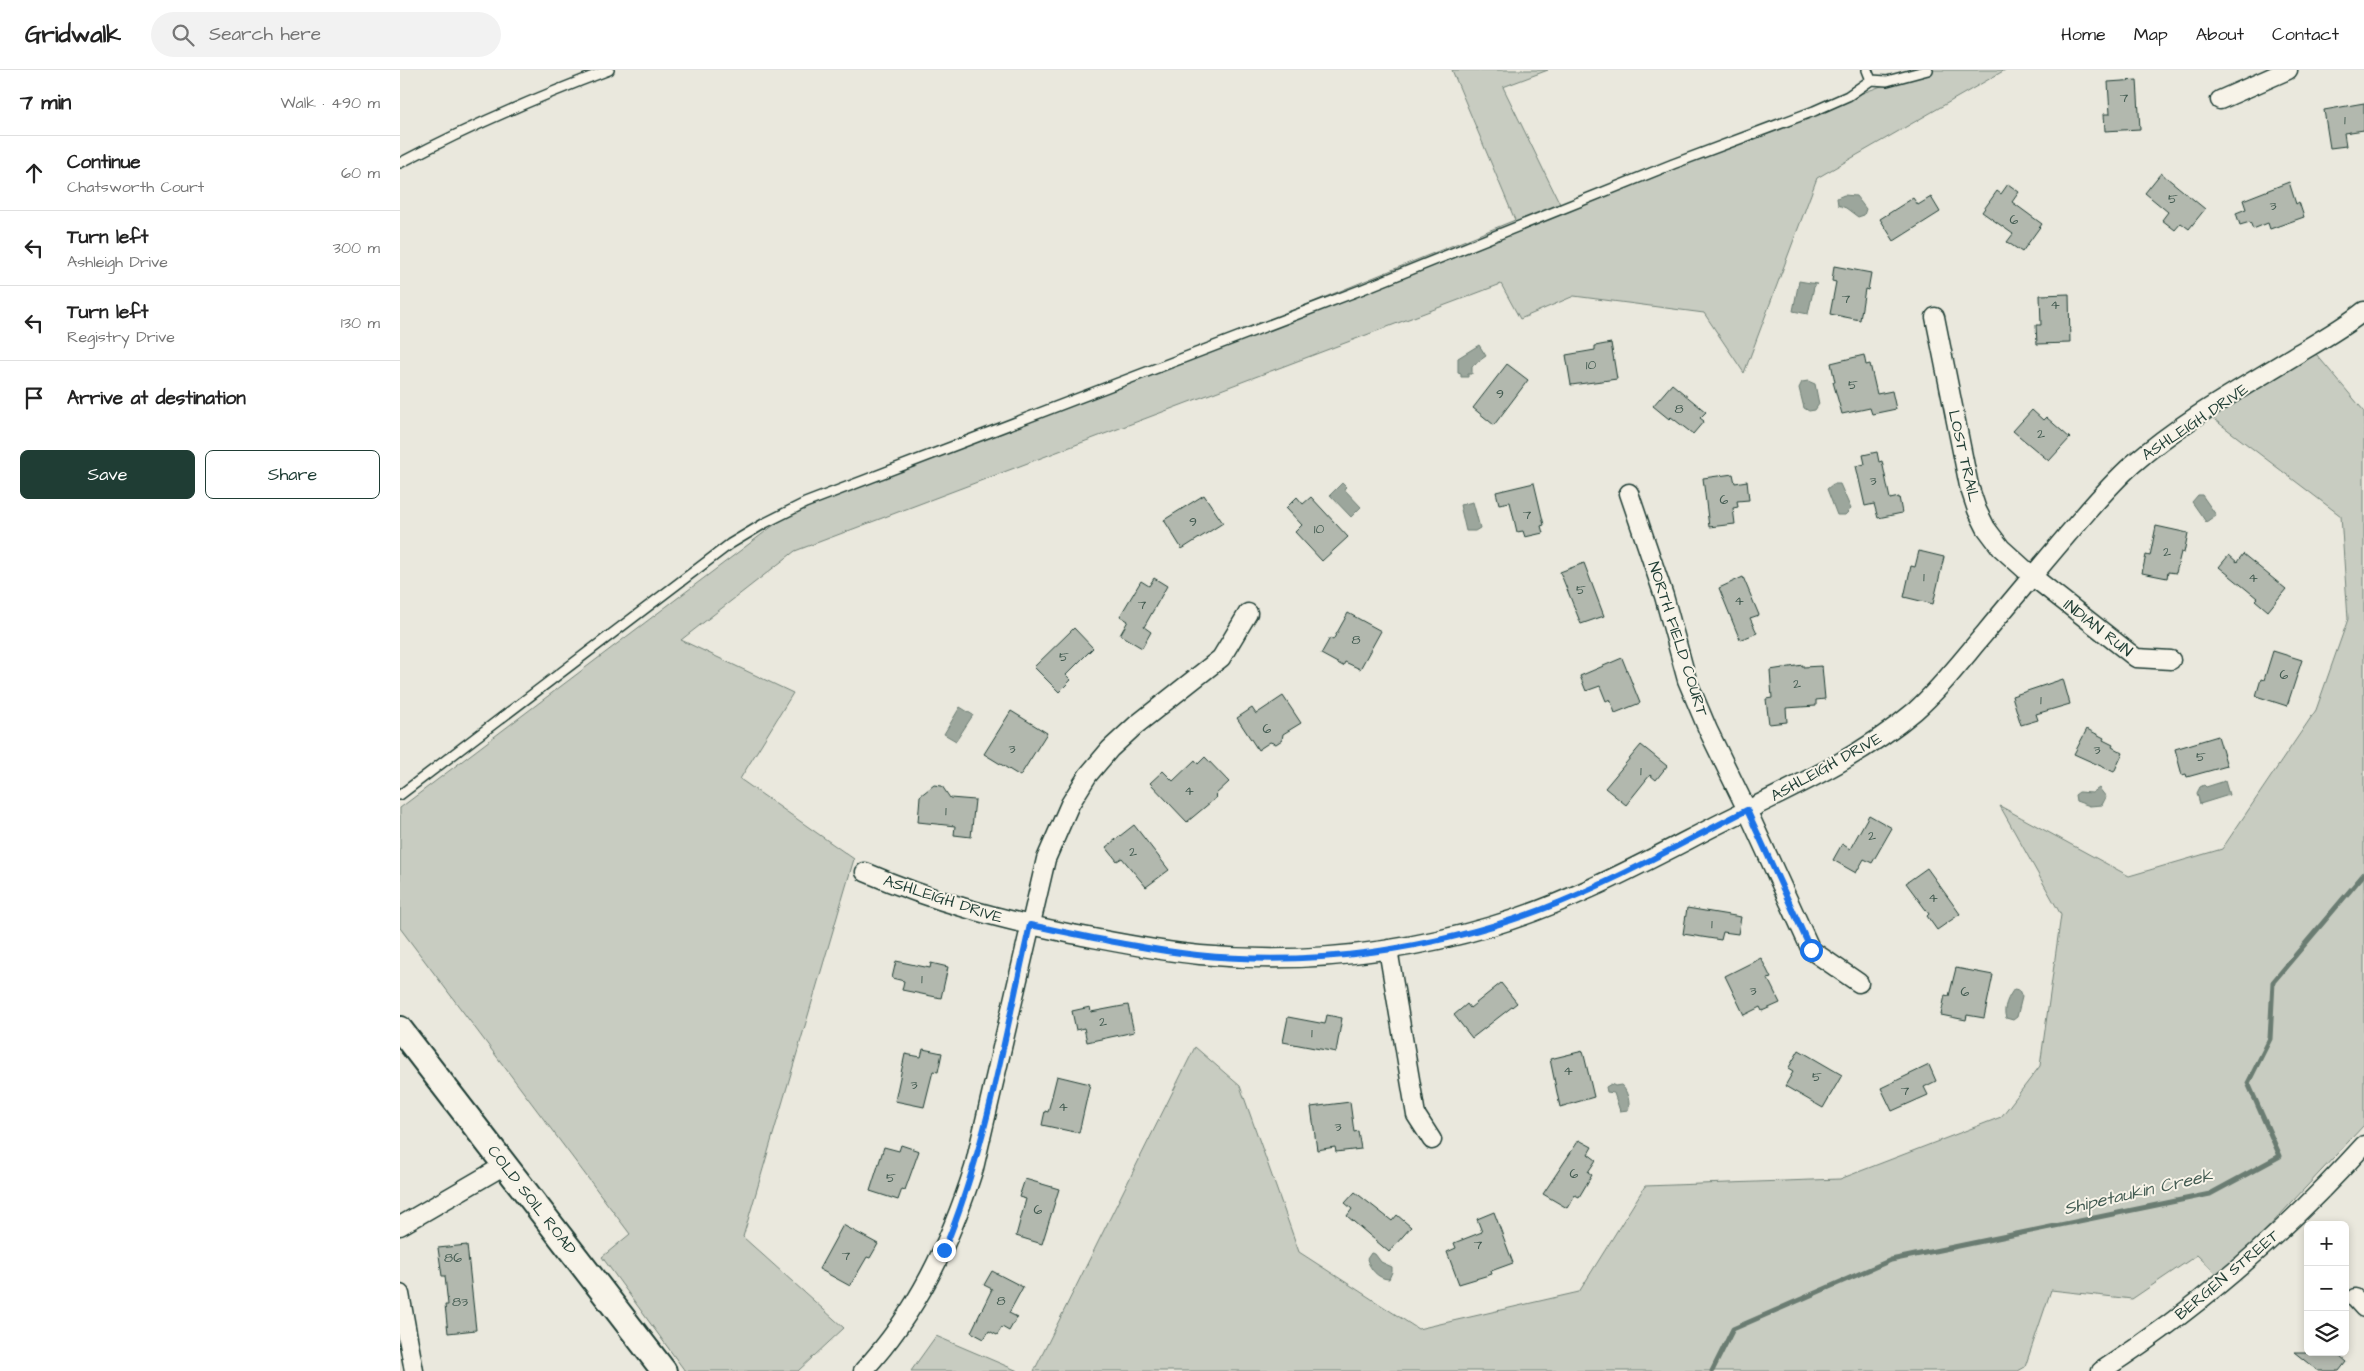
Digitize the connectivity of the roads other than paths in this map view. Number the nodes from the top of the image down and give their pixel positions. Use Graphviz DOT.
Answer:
graph roads {
  1 [pos="609,70"];
  2 [pos="1867,70"];
  3 [pos="1928,70"];
  4 [pos="2288,70"];
  5 [pos="1871,80"];
  6 [pos="2220,100"];
  7 [pos="400,163"];
  8 [pos="2364,311"];
  9 [pos="1934,317"];
  10 [pos="1629,493"];
  11 [pos="2032,576"];
  12 [pos="1248,613"];
  13 [pos="2171,660"];
  14 [pos="400,795"];
  15 [pos="1747,810"];
  16 [pos="865,872"];
  17 [pos="1030,925"];
  18 [pos="1388,949"];
  19 [pos="1859,982"];
  20 [pos="400,1029"];
  21 [pos="1432,1140"];
  22 [pos="2364,1145"];
  23 [pos="505,1165"];
  24 [pos="400,1226"];
  25 [pos="400,1294"];
  26 [pos="414,1371"];
  27 [pos="664,1371"];
  28 [pos="863,1371"];
  29 [pos="2101,1371"];
  1 -- 7 [label="lane"];
  2 -- 5 [label="lane"];
  3 -- 5 [label="lane"];
  4 -- 6 [label="street"];
  5 -- 14 [label="lane"];
  8 -- 11 [label="street, ASHLEIGH DRIVE"];
  9 -- 11 [label="street, LOST TRAIL"];
  10 -- 15 [label="street, NORTH FIELD COURT"];
  11 -- 13 [label="street, INDIAN RUN"];
  11 -- 15 [label="street, ASHLEIGH DRIVE"];
  12 -- 17 [label="street"];
  15 -- 18 [label="street, ASHLEIGH DRIVE"];
  15 -- 19 [label="street, NORTH FIELD COURT"];
  16 -- 17 [label="street, ASHLEIGH DRIVE"];
  17 -- 18 [label="street, ASHLEIGH DRIVE"];
  17 -- 28 [label="street"];
  18 -- 21 [label="street"];
  20 -- 23 [label="street, COLD SOIL ROAD"];
  22 -- 29 [label="street, BERGEN STREET"];
  23 -- 24 [label="street"];
  23 -- 27 [label="street, COLD SOIL ROAD"];
  25 -- 26 [label="street"];
}
